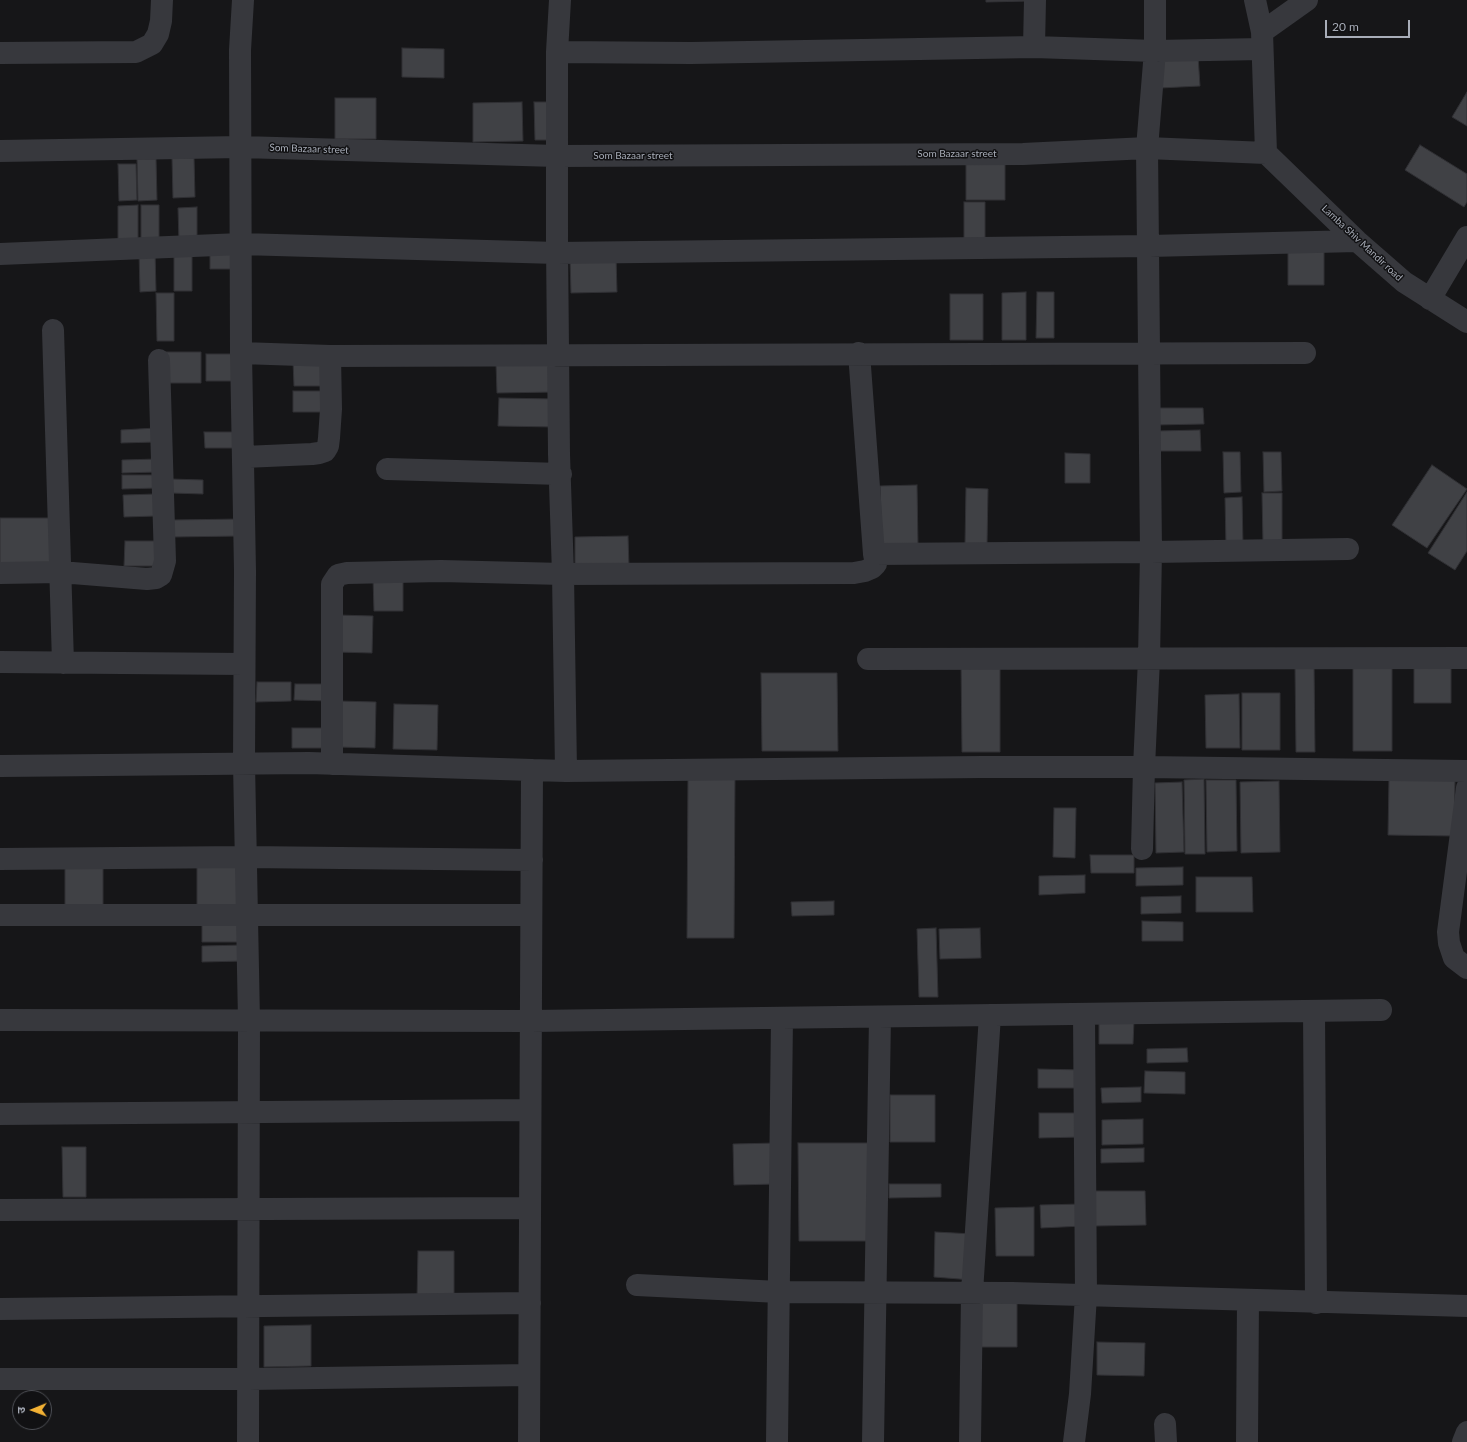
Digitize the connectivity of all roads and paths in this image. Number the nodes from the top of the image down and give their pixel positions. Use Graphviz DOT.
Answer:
graph roads {
  1 [pos="162,0"];
  2 [pos="243,0"];
  3 [pos="560,0"];
  4 [pos="1035,0"];
  5 [pos="1155,0"];
  6 [pos="1255,0"];
  7 [pos="1307,0"];
  8 [pos="1262,41"];
  9 [pos="1034,47"];
  10 [pos="1155,51"];
  11 [pos="557,52"];
  12 [pos="0,53"];
  13 [pos="241,147"];
  14 [pos="1147,148"];
  15 [pos="0,151"];
  16 [pos="1266,152"];
  17 [pos="557,156"];
  18 [pos="1467,237"];
  19 [pos="1357,241"];
  20 [pos="241,244"];
  21 [pos="1149,246"];
  22 [pos="557,253"];
  23 [pos="0,254"];
  24 [pos="1430,298"];
  25 [pos="1467,322"];
  26 [pos="53,330"];
  27 [pos="241,353"];
  28 [pos="859,353"];
  29 [pos="1150,353"];
  30 [pos="1305,353"];
  31 [pos="558,354"];
  32 [pos="330,356"];
  33 [pos="159,360"];
  34 [pos="244,456"];
  35 [pos="388,468"];
  36 [pos="561,474"];
  37 [pos="1348,548"];
  38 [pos="1151,552"];
  39 [pos="874,554"];
  40 [pos="60,572"];
  41 [pos="0,573"];
  42 [pos="563,574"];
  43 [pos="1467,658"];
  44 [pos="1149,659"];
  45 [pos="868,660"];
  46 [pos="0,662"];
  47 [pos="62,663"];
  48 [pos="244,664"];
  49 [pos="244,763"];
  50 [pos="332,764"];
  51 [pos="0,766"];
  52 [pos="1144,767"];
  53 [pos="532,770"];
  54 [pos="566,771"];
  55 [pos="1467,771"];
  56 [pos="1467,788"];
  57 [pos="1142,849"];
  58 [pos="246,857"];
  59 [pos="0,860"];
  60 [pos="532,860"];
  61 [pos="247,914"];
  62 [pos="0,915"];
  63 [pos="531,915"];
  64 [pos="1467,968"];
  65 [pos="1381,1010"];
  66 [pos="1314,1011"];
  67 [pos="1084,1014"];
  68 [pos="990,1015"];
  69 [pos="880,1016"];
  70 [pos="782,1018"];
  71 [pos="0,1020"];
  72 [pos="249,1020"];
  73 [pos="531,1021"];
  74 [pos="530,1110"];
  75 [pos="250,1113"];
  76 [pos="0,1114"];
  77 [pos="530,1208"];
  78 [pos="0,1210"];
  79 [pos="249,1210"];
  80 [pos="637,1285"];
  81 [pos="779,1292"];
  82 [pos="875,1292"];
  83 [pos="972,1292"];
  84 [pos="1086,1295"];
  85 [pos="1248,1300"];
  86 [pos="1316,1302"];
  87 [pos="530,1303"];
  88 [pos="1467,1306"];
  89 [pos="249,1307"];
  90 [pos="0,1309"];
  91 [pos="530,1375"];
  92 [pos="0,1379"];
  93 [pos="249,1379"];
  94 [pos="1467,1432"];
  95 [pos="248,1442"];
  96 [pos="529,1442"];
  97 [pos="778,1442"];
  98 [pos="873,1442"];
  99 [pos="970,1442"];
  100 [pos="1074,1442"];
  101 [pos="1247,1442"];
  102 [pos="1463,1442"];
  1 -- 12 [label="street"];
  2 -- 13 [label="street"];
  3 -- 11 [label="street"];
  4 -- 9 [label="street"];
  5 -- 10 [label="street"];
  6 -- 8 [label="street"];
  7 -- 8 [label="street"];
  8 -- 10 [label="street"];
  8 -- 16 [label="street"];
  9 -- 10 [label="street"];
  9 -- 11 [label="street"];
  10 -- 14 [label="street"];
  11 -- 17 [label="street"];
  13 -- 15 [label="street, Som Bazaar street"];
  13 -- 17 [label="street, Som Bazaar street"];
  13 -- 20 [label="street"];
  14 -- 16 [label="street, Som Bazaar street"];
  14 -- 17 [label="street, Som Bazaar street"];
  14 -- 21 [label="street"];
  16 -- 19 [label="street, Lamba Shiv Mandir road"];
  17 -- 22 [label="street"];
  18 -- 24 [label="street"];
  19 -- 21 [label="street"];
  19 -- 24 [label="street, Lamba Shiv Mandir road"];
  20 -- 22 [label="street"];
  20 -- 23 [label="street"];
  20 -- 27 [label="street"];
  21 -- 22 [label="street"];
  21 -- 29 [label="street"];
  22 -- 31 [label="street"];
  24 -- 25 [label="street, Lamba Shiv Mandir road"];
  26 -- 40 [label="street"];
  27 -- 32 [label="street"];
  27 -- 34 [label="street"];
  28 -- 29 [label="street"];
  28 -- 31 [label="street"];
  28 -- 39 [label="street"];
  29 -- 30 [label="street"];
  29 -- 38 [label="street"];
  31 -- 32 [label="street"];
  31 -- 36 [label="street"];
  32 -- 34 [label="street"];
  33 -- 40 [label="street"];
  34 -- 48 [label="street"];
  35 -- 36 [label="street"];
  36 -- 42 [label="street"];
  37 -- 38 [label="street"];
  38 -- 39 [label="street"];
  38 -- 44 [label="street"];
  39 -- 42 [label="street"];
  40 -- 41 [label="street"];
  40 -- 47 [label="street"];
  42 -- 50 [label="street"];
  42 -- 54 [label="street"];
  43 -- 44 [label="street"];
  44 -- 45 [label="street"];
  44 -- 52 [label="street"];
  46 -- 47 [label="street"];
  47 -- 48 [label="street"];
  48 -- 49 [label="street"];
  49 -- 50 [label="street"];
  49 -- 51 [label="street"];
  49 -- 58 [label="street"];
  50 -- 53 [label="street"];
  52 -- 54 [label="street"];
  52 -- 55 [label="street"];
  52 -- 57 [label="street"];
  53 -- 54 [label="street"];
  53 -- 60 [label="street"];
  56 -- 64 [label="street"];
  58 -- 59 [label="street"];
  58 -- 60 [label="street"];
  58 -- 61 [label="street"];
  60 -- 63 [label="street"];
  61 -- 62 [label="street"];
  61 -- 63 [label="street"];
  61 -- 72 [label="street"];
  63 -- 73 [label="street"];
  65 -- 66 [label="street"];
  66 -- 67 [label="street"];
  66 -- 86 [label="street"];
  67 -- 68 [label="street"];
  67 -- 84 [label="street"];
  68 -- 69 [label="street"];
  68 -- 83 [label="street"];
  69 -- 70 [label="street"];
  69 -- 82 [label="street"];
  70 -- 73 [label="street"];
  70 -- 81 [label="street"];
  71 -- 72 [label="street"];
  72 -- 73 [label="street"];
  72 -- 75 [label="street"];
  73 -- 74 [label="street"];
  74 -- 75 [label="street"];
  74 -- 77 [label="street"];
  75 -- 76 [label="street"];
  75 -- 79 [label="street"];
  77 -- 79 [label="street"];
  77 -- 87 [label="street"];
  78 -- 79 [label="street"];
  79 -- 89 [label="street"];
  80 -- 81 [label="street"];
  81 -- 82 [label="street"];
  81 -- 97 [label="street"];
  82 -- 83 [label="street"];
  82 -- 98 [label="street"];
  83 -- 84 [label="street"];
  83 -- 99 [label="street"];
  84 -- 85 [label="street"];
  84 -- 100 [label="street"];
  85 -- 86 [label="street"];
  85 -- 101 [label="street"];
  86 -- 88 [label="street"];
  87 -- 89 [label="street"];
  87 -- 91 [label="street"];
  89 -- 90 [label="street"];
  89 -- 93 [label="street"];
  91 -- 93 [label="street"];
  91 -- 96 [label="street"];
  92 -- 93 [label="street"];
  93 -- 95 [label="street"];
  94 -- 102 [label="street"];
}
